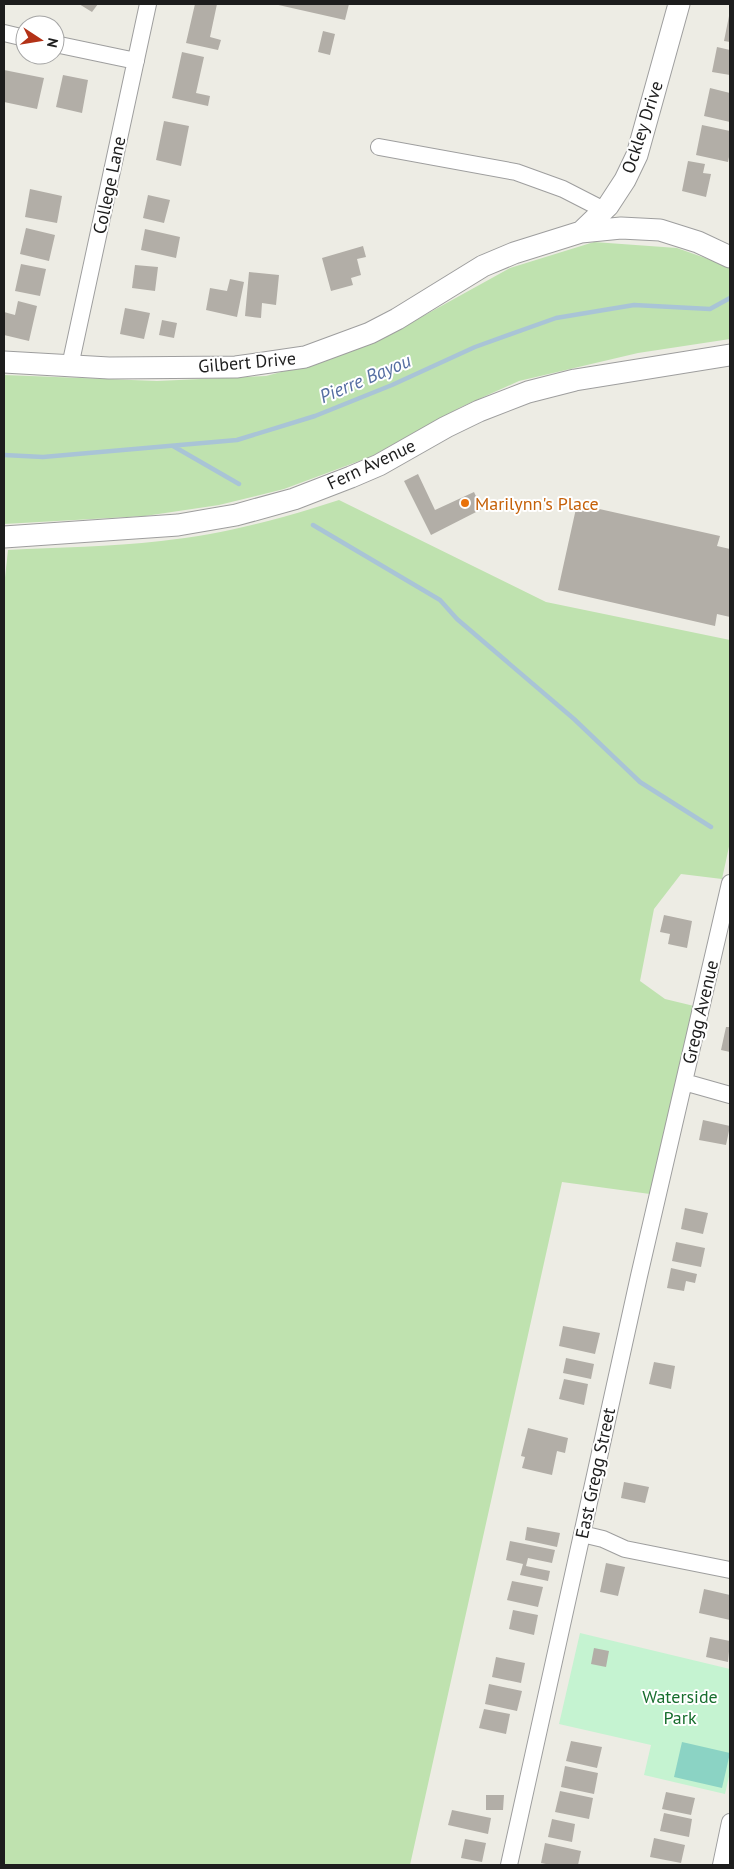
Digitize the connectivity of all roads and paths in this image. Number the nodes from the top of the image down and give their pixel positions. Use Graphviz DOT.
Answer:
graph roads {
  1 [pos="148,4"];
  2 [pos="679,4"];
  3 [pos="65,46"];
  4 [pos="136,61"];
  5 [pos="379,147"];
  6 [pos="604,210"];
  7 [pos="581,232"];
  8 [pos="730,257"];
  9 [pos="730,355"];
  10 [pos="4,362"];
  11 [pos="70,366"];
  12 [pos="4,537"];
  13 [pos="730,883"];
  14 [pos="684,1082"];
  15 [pos="730,1095"];
  16 [pos="582,1534"];
  17 [pos="730,1570"];
  18 [pos="730,1822"];
  19 [pos="509,1865"];
  20 [pos="720,1865"];
  1 -- 4 [label="street, College Lane"];
  2 -- 6 [label="street, Ockley Drive"];
  3 -- 4 [label="street"];
  4 -- 11 [label="street, College Lane"];
  5 -- 6 [label="street"];
  6 -- 7 [label="street, Ockley Drive"];
  7 -- 8 [label="street"];
  7 -- 11 [label="street, Gilbert Drive"];
  9 -- 12 [label="street, Fern Avenue"];
  10 -- 11 [label="street, Gilbert Drive"];
  13 -- 14 [label="street, Gregg Avenue"];
  14 -- 15 [label="street"];
  14 -- 16 [label="street, East Gregg Street"];
  16 -- 17 [label="street"];
  16 -- 19 [label="street, East Gregg Street"];
  18 -- 20 [label="street"];
}
